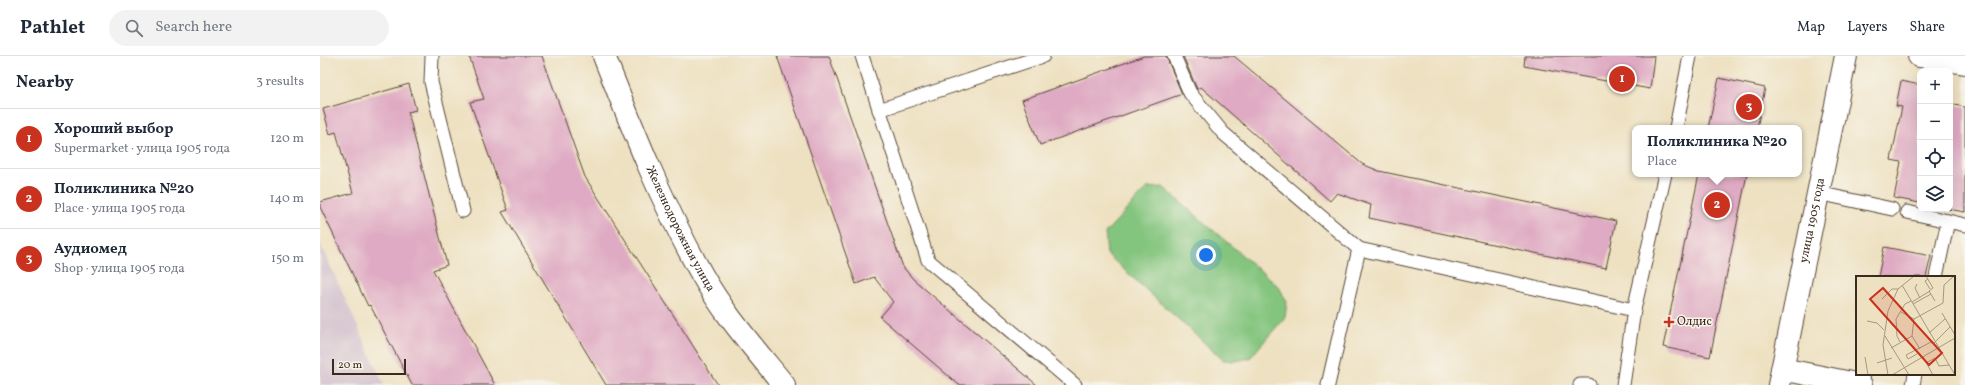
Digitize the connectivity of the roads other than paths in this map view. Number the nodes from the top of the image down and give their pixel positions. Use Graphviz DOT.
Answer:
graph roads {
  1 [pos="432,56"];
  2 [pos="604,56"];
  3 [pos="862,56"];
  4 [pos="1043,56"];
  5 [pos="1174,56"];
  6 [pos="1690,56"];
  7 [pos="1846,56"];
  8 [pos="1919,56"];
  9 [pos="1965,63"];
  10 [pos="879,110"];
  11 [pos="1677,125"];
  12 [pos="1664,177"];
  13 [pos="1818,193"];
  14 [pos="1892,209"];
  15 [pos="463,211"];
  16 [pos="1907,212"];
  17 [pos="1948,221"];
  18 [pos="1965,225"];
  19 [pos="1359,249"];
  20 [pos="1936,276"];
  21 [pos="1634,310"];
  22 [pos="1915,375"];
  23 [pos="1780,377"];
  24 [pos="784,385"];
  25 [pos="1075,385"];
  26 [pos="1328,385"];
  27 [pos="1580,385"];
  28 [pos="1589,385"];
  29 [pos="1623,385"];
  30 [pos="1861,385"];
  31 [pos="1913,385"];
  1 -- 15 [label="lane"];
  2 -- 24 [label="street, Железнодорожная улица"];
  3 -- 10 [label="lane"];
  4 -- 10 [label="lane"];
  5 -- 19 [label="lane"];
  6 -- 11 [label="lane"];
  7 -- 13 [label="street, улица 1905 года"];
  8 -- 9 [label="street"];
  10 -- 25 [label="lane"];
  12 -- 21 [label="lane"];
  13 -- 14 [label="lane"];
  13 -- 23 [label="street, улица 1905 года"];
  16 -- 17 [label="lane"];
  17 -- 18 [label="lane"];
  17 -- 20 [label="lane"];
  19 -- 21 [label="lane"];
  19 -- 26 [label="lane"];
  21 -- 29 [label="lane"];
  22 -- 31 [label="lane"];
  23 -- 30 [label="street"];
  27 -- 28 [label="lane"];
}
